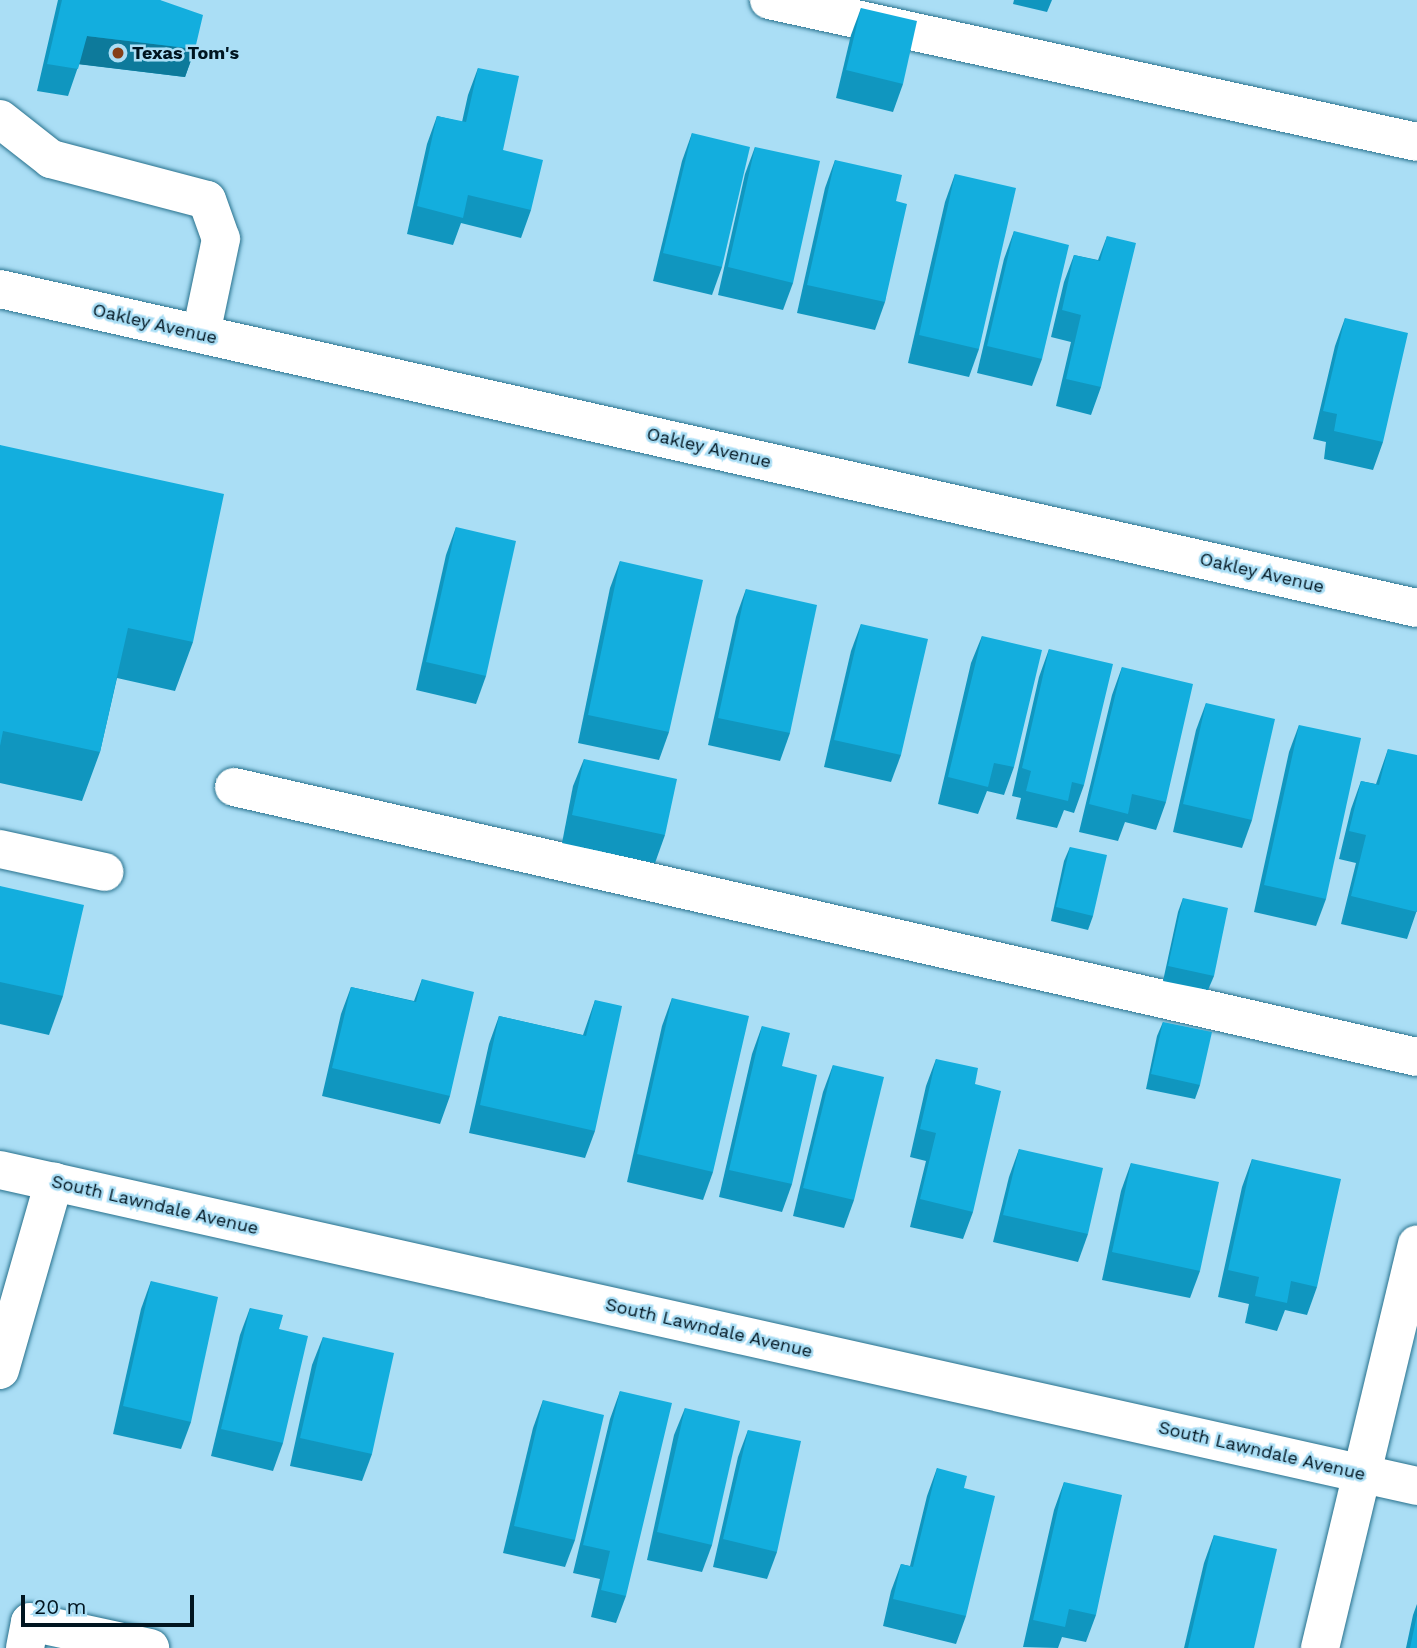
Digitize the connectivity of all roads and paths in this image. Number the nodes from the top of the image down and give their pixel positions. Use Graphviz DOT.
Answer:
graph roads {
  1 [pos="769,0"];
  2 [pos="0,119"];
  3 [pos="1417,142"];
  4 [pos="0,289"];
  5 [pos="201,334"];
  6 [pos="1417,608"];
  7 [pos="234,787"];
  8 [pos="0,849"];
  9 [pos="105,872"];
  10 [pos="1417,1057"];
  11 [pos="0,1170"];
  12 [pos="54,1182"];
  13 [pos="1417,1244"];
  14 [pos="0,1370"];
  15 [pos="1361,1473"];
  16 [pos="1417,1486"];
  17 [pos="25,1648"];
  18 [pos="150,1648"];
  19 [pos="1321,1648"];
  1 -- 3 [label="street"];
  2 -- 5 [label="street"];
  4 -- 5 [label="street, Oakley Avenue"];
  5 -- 6 [label="street, Oakley Avenue"];
  7 -- 10 [label="street"];
  8 -- 9 [label="street"];
  11 -- 12 [label="street, South Lawndale Avenue"];
  12 -- 14 [label="street"];
  12 -- 15 [label="street, South Lawndale Avenue"];
  13 -- 15 [label="street"];
  15 -- 16 [label="street, South Lawndale Avenue"];
  15 -- 19 [label="street"];
  17 -- 18 [label="street"];
}
